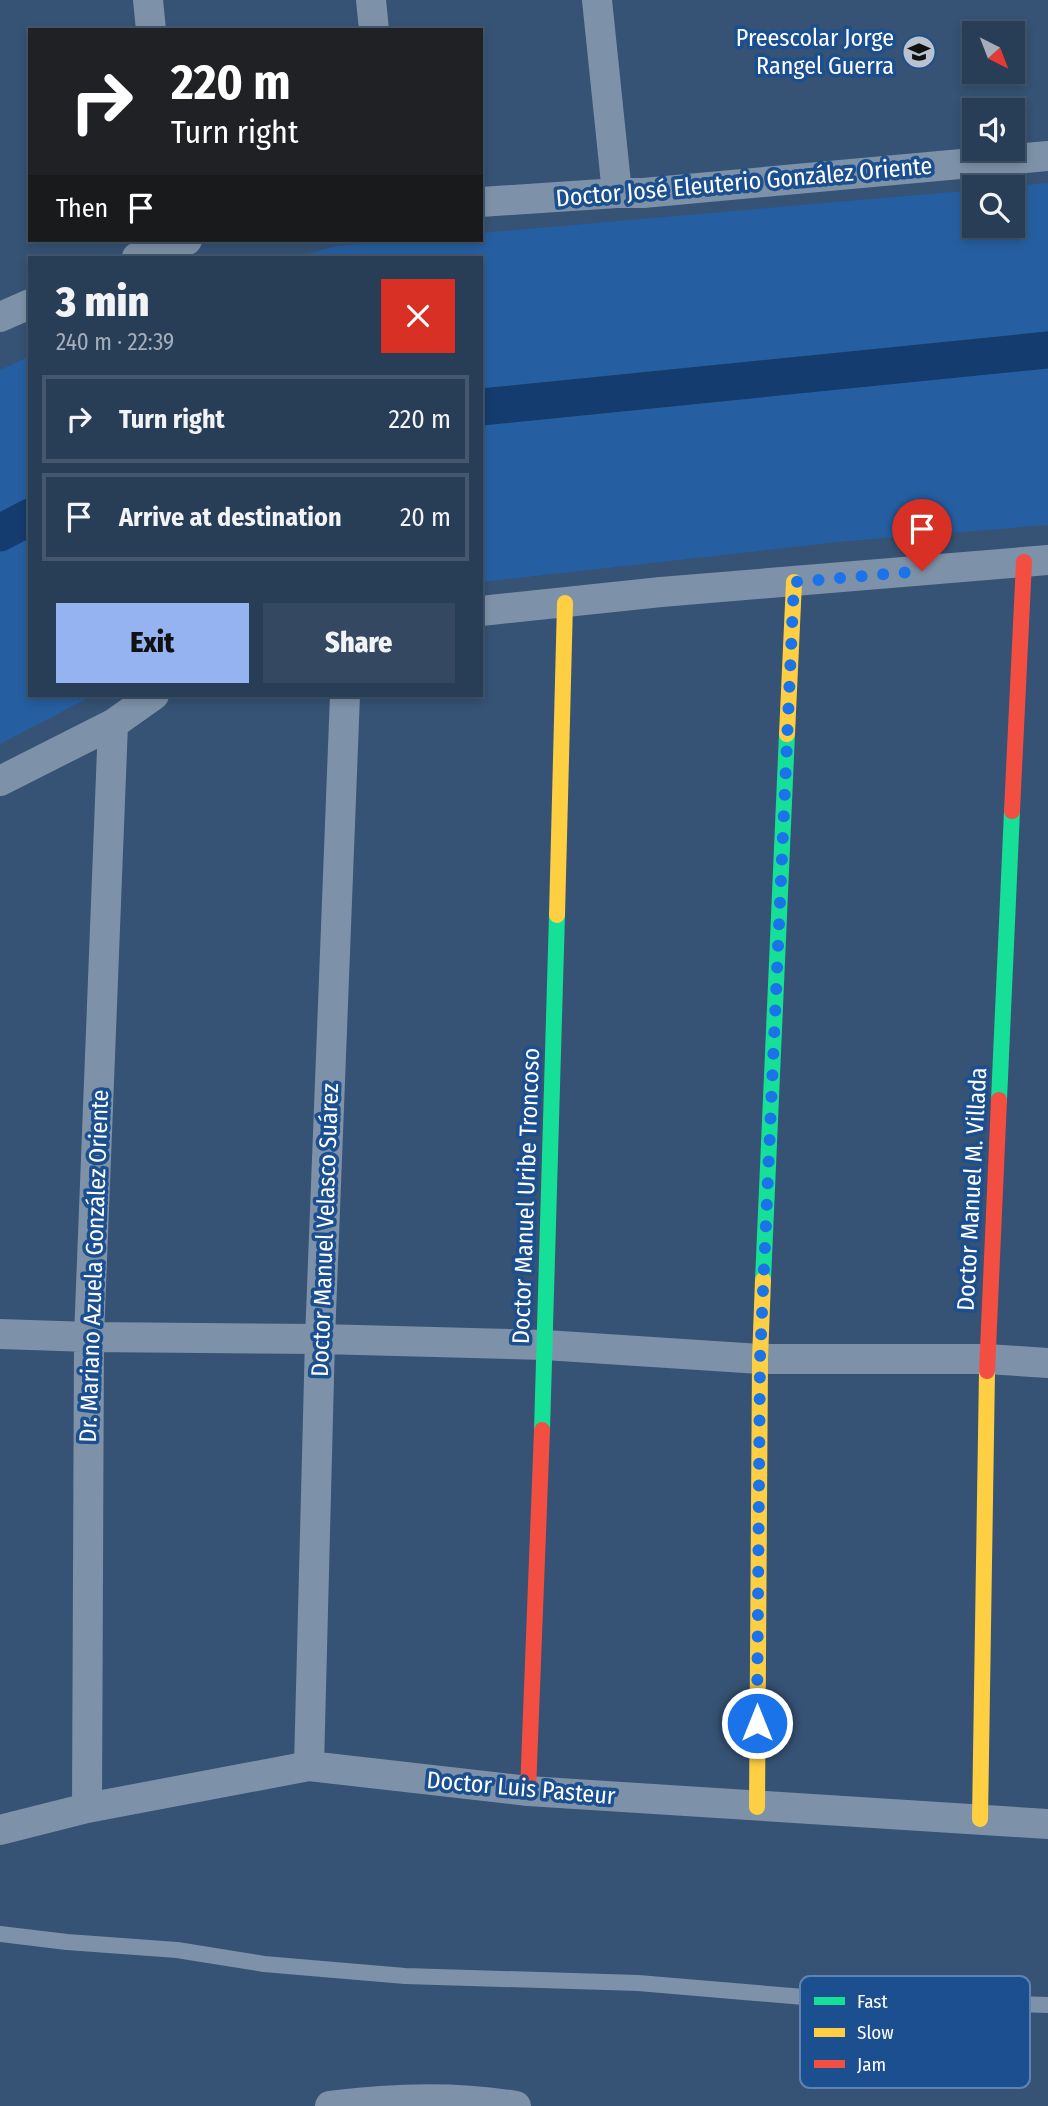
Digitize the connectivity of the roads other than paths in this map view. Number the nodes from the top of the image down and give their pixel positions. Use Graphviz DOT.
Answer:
graph roads {
  1 [pos="148,0"];
  2 [pos="371,0"];
  3 [pos="597,0"];
  4 [pos="151,28"];
  5 [pos="374,28"];
  6 [pos="1048,156"];
  7 [pos="617,193"];
  8 [pos="483,202"];
  9 [pos="174,242"];
  10 [pos="139,256"];
  11 [pos="28,305"];
  12 [pos="0,317"];
  13 [pos="1036,561"];
  14 [pos="794,582"];
  15 [pos="565,603"];
  16 [pos="483,611"];
  17 [pos="151,697"];
  18 [pos="345,697"];
  19 [pos="113,724"];
  20 [pos="0,781"];
  21 [pos="0,1334"];
  22 [pos="89,1337"];
  23 [pos="320,1339"];
  24 [pos="545,1345"];
  25 [pos="760,1359"];
  26 [pos="987,1359"];
  27 [pos="1048,1363"];
  28 [pos="309,1766"];
  29 [pos="528,1791"];
  30 [pos="757,1807"];
  31 [pos="86,1808"];
  32 [pos="980,1819"];
  33 [pos="1048,1824"];
  34 [pos="0,1830"];
  35 [pos="0,1934"];
  36 [pos="800,1997"];
  37 [pos="1030,2004"];
  38 [pos="1048,2005"];
  39 [pos="330,2106"];
  40 [pos="516,2106"];
  1 -- 4 [label="street"];
  2 -- 5 [label="street"];
  3 -- 7 [label="street"];
  6 -- 7 [label="street, Doctor José Eleuterio González Oriente"];
  7 -- 8 [label="street, Doctor José Eleuterio González Oriente"];
  9 -- 10 [label="street"];
  11 -- 12 [label="street"];
  13 -- 14 [label="street"];
  13 -- 26 [label="street, Doctor Manuel M. Villada"];
  14 -- 15 [label="street"];
  14 -- 25 [label="street"];
  15 -- 16 [label="street"];
  15 -- 24 [label="street, Doctor Manuel Uribe Troncoso"];
  17 -- 19 [label="street"];
  18 -- 23 [label="street, Doctor Manuel Velasco Suárez"];
  19 -- 20 [label="street"];
  19 -- 22 [label="street, Dr. Mariano Azuela González Oriente"];
  21 -- 22 [label="street"];
  22 -- 23 [label="street"];
  22 -- 31 [label="street, Dr. Mariano Azuela González Oriente"];
  23 -- 24 [label="street"];
  23 -- 28 [label="street, Doctor Manuel Velasco Suárez"];
  24 -- 25 [label="street"];
  24 -- 29 [label="street, Doctor Manuel Uribe Troncoso"];
  25 -- 26 [label="street"];
  25 -- 30 [label="street"];
  26 -- 27 [label="street"];
  26 -- 32 [label="street, Doctor Manuel M. Villada"];
  28 -- 29 [label="street, Doctor Luis Pasteur"];
  28 -- 31 [label="street, Doctor Luis Pasteur"];
  29 -- 30 [label="street, Doctor Luis Pasteur"];
  30 -- 32 [label="street, Doctor Luis Pasteur"];
  31 -- 34 [label="street, Doctor Luis Pasteur"];
  32 -- 33 [label="street, Doctor Luis Pasteur"];
  35 -- 36 [label="lane"];
  37 -- 38 [label="lane"];
  39 -- 40 [label="street"];
}
